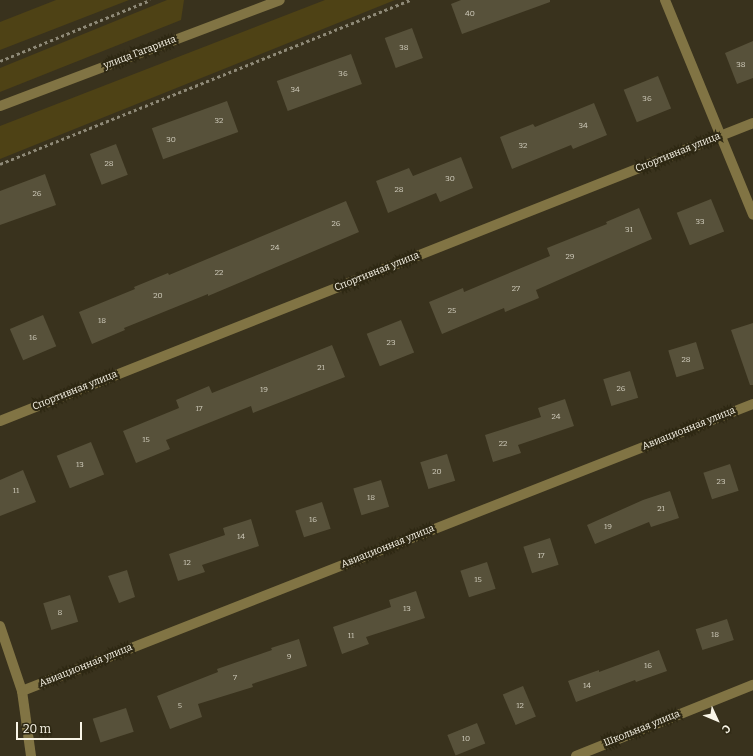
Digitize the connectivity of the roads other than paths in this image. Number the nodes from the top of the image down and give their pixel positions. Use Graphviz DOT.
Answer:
graph roads {
  1 [pos="280,0"];
  2 [pos="665,0"];
  3 [pos="0,106"];
  4 [pos="753,123"];
  5 [pos="721,136"];
  6 [pos="753,215"];
  7 [pos="753,404"];
  8 [pos="0,421"];
  9 [pos="0,626"];
  10 [pos="753,685"];
  11 [pos="22,691"];
  12 [pos="31,756"];
  13 [pos="576,756"];
  1 -- 3 [label="street, улица Гагарина"];
  2 -- 5 [label="street"];
  4 -- 5 [label="street, Спортивная улица"];
  5 -- 6 [label="street"];
  5 -- 8 [label="street, Спортивная улица"];
  7 -- 11 [label="street, Авиационная улица"];
  9 -- 11 [label="street"];
  10 -- 13 [label="street, Школьная улица"];
  11 -- 12 [label="street"];
}
